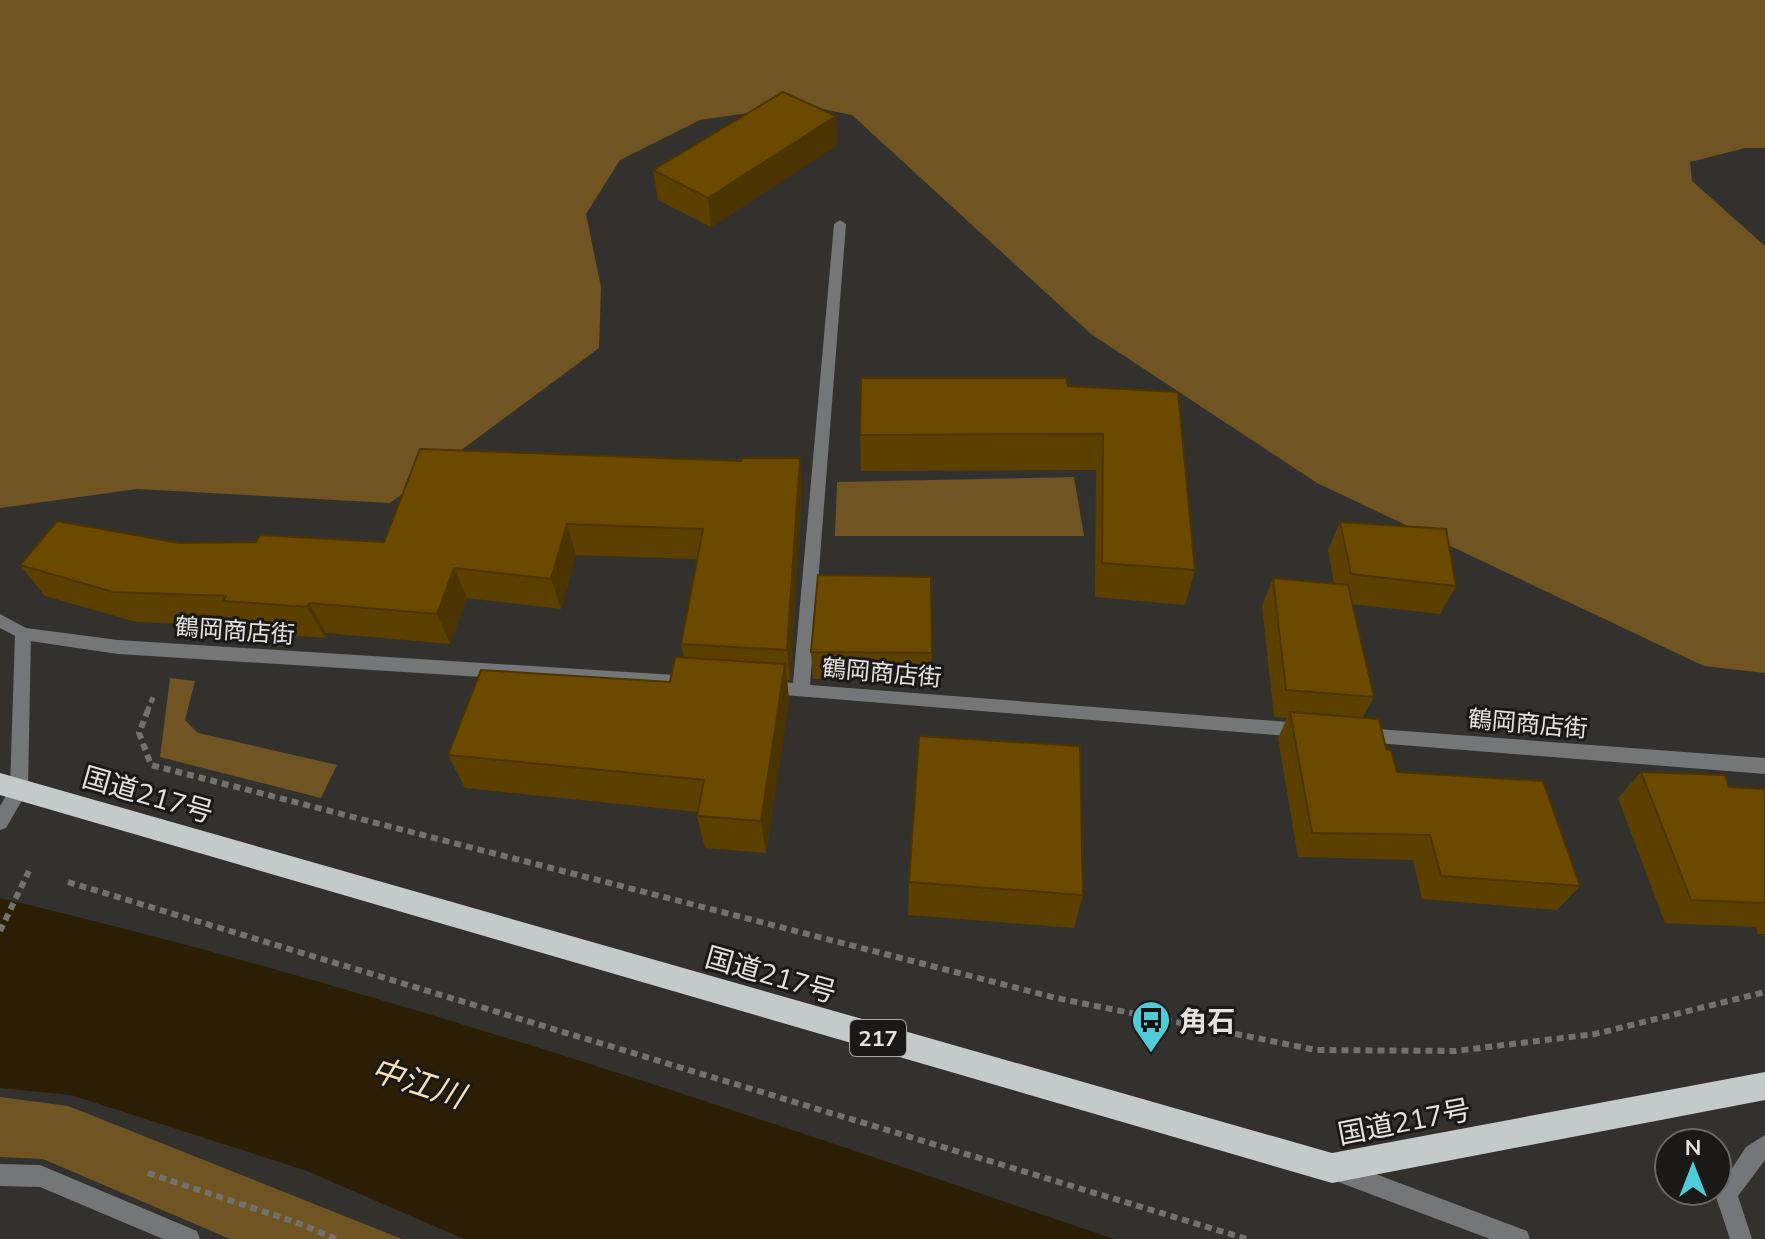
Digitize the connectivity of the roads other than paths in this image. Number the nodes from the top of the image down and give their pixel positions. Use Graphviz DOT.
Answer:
graph roads {
  1 [pos="840,224"];
  2 [pos="0,620"];
  3 [pos="23,634"];
  4 [pos="707,684"];
  5 [pos="754,687"];
  6 [pos="801,690"];
  7 [pos="1765,766"];
  8 [pos="10,787"];
  9 [pos="0,822"];
  10 [pos="1765,1086"];
  11 [pos="1765,1146"];
  12 [pos="1332,1168"];
  13 [pos="0,1175"];
  14 [pos="189,1239"];
  15 [pos="1519,1239"];
  16 [pos="1741,1239"];
  1 -- 6 [label="street"];
  2 -- 3 [label="street, 鶴岡商店街"];
  3 -- 4 [label="street, 鶴岡商店街"];
  3 -- 8 [label="street"];
  5 -- 6 [label="street, 鶴岡商店街"];
  6 -- 7 [label="street, 鶴岡商店街"];
  8 -- 9 [label="street"];
  8 -- 12 [label="highway, 国道217号 / 217"];
  10 -- 12 [label="highway, 国道217号 / 217"];
  11 -- 16 [label="street"];
  12 -- 15 [label="street"];
  13 -- 14 [label="street"];
}
